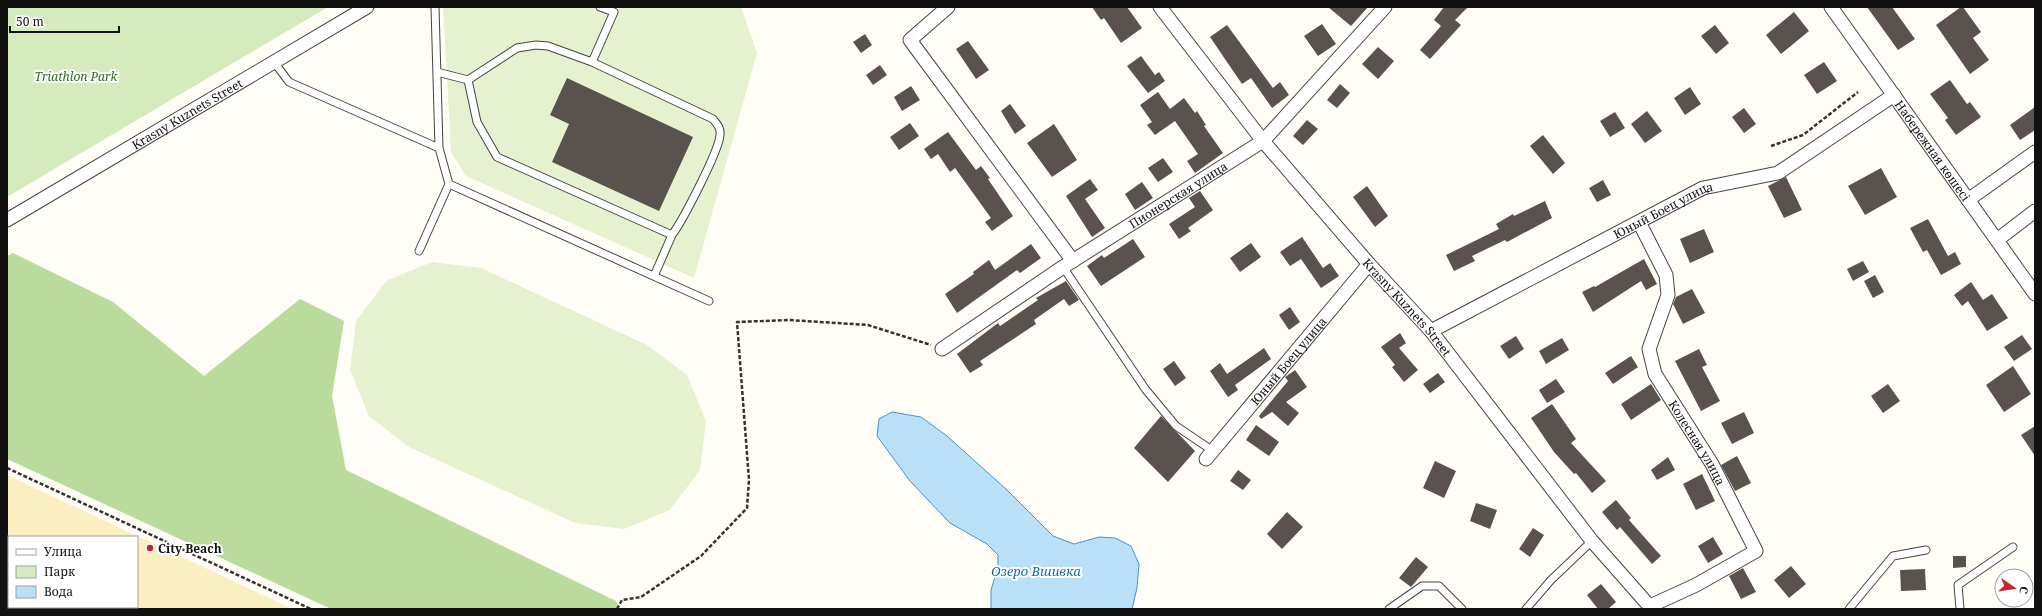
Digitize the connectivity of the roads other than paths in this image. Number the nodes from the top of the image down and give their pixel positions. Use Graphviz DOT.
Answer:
graph roads {
  1 [pos="367,7"];
  2 [pos="435,7"];
  3 [pos="600,7"];
  4 [pos="948,7"];
  5 [pos="1160,7"];
  6 [pos="1385,7"];
  7 [pos="1831,7"];
  8 [pos="274,62"];
  9 [pos="592,62"];
  10 [pos="437,72"];
  11 [pos="468,80"];
  12 [pos="1894,95"];
  13 [pos="1263,141"];
  14 [pos="440,148"];
  15 [pos="2035,152"];
  16 [pos="449,184"];
  17 [pos="1968,200"];
  18 [pos="2035,211"];
  19 [pos="7,220"];
  20 [pos="1639,222"];
  21 [pos="672,235"];
  22 [pos="1996,240"];
  23 [pos="419,251"];
  24 [pos="1068,264"];
  25 [pos="1369,264"];
  26 [pos="654,276"];
  27 [pos="2035,294"];
  28 [pos="709,301"];
  29 [pos="1431,331"];
  30 [pos="942,349"];
  31 [pos="1210,455"];
  32 [pos="1592,541"];
  33 [pos="2013,547"];
  34 [pos="1926,550"];
  35 [pos="1651,608"];
  36 [pos="1389,609"];
  37 [pos="1462,609"];
  38 [pos="1526,609"];
  39 [pos="1849,609"];
  40 [pos="1960,609"];
  1 -- 8 [label="street, Krasny Kuznets Street"];
  2 -- 10 [label="lane"];
  3 -- 9 [label="lane"];
  4 -- 24 [label="street"];
  5 -- 13 [label="street, Krasny Kuznets Street"];
  6 -- 13 [label="street, Пионерская улица"];
  7 -- 12 [label="street, Набережная көшесі"];
  8 -- 14 [label="lane"];
  8 -- 19 [label="street, Krasny Kuznets Street"];
  9 -- 11 [label="lane"];
  9 -- 21 [label="lane"];
  10 -- 11 [label="lane"];
  10 -- 14 [label="lane"];
  11 -- 21 [label="lane"];
  12 -- 17 [label="street, Набережная көшесі"];
  12 -- 20 [label="street, Юный Боец улица"];
  13 -- 24 [label="street, Пионерская улица"];
  13 -- 25 [label="street, Krasny Kuznets Street"];
  14 -- 16 [label="lane"];
  15 -- 17 [label="street"];
  16 -- 23 [label="lane"];
  16 -- 26 [label="lane"];
  17 -- 22 [label="street, Набережная көшесі"];
  18 -- 22 [label="street"];
  20 -- 29 [label="street, Юный Боец улица"];
  20 -- 35 [label="street, Колесная улица"];
  21 -- 26 [label="lane"];
  22 -- 27 [label="street, Набережная көшесі"];
  24 -- 30 [label="street, Пионерская улица"];
  24 -- 31 [label="lane"];
  25 -- 29 [label="street, Krasny Kuznets Street"];
  25 -- 31 [label="street, Юный Боец улица"];
  26 -- 28 [label="lane"];
  29 -- 32 [label="street, Krasny Kuznets Street"];
  32 -- 35 [label="street, Krasny Kuznets Street"];
  32 -- 38 [label="lane"];
  33 -- 40 [label="lane"];
  34 -- 39 [label="lane"];
  36 -- 37 [label="lane"];
}
